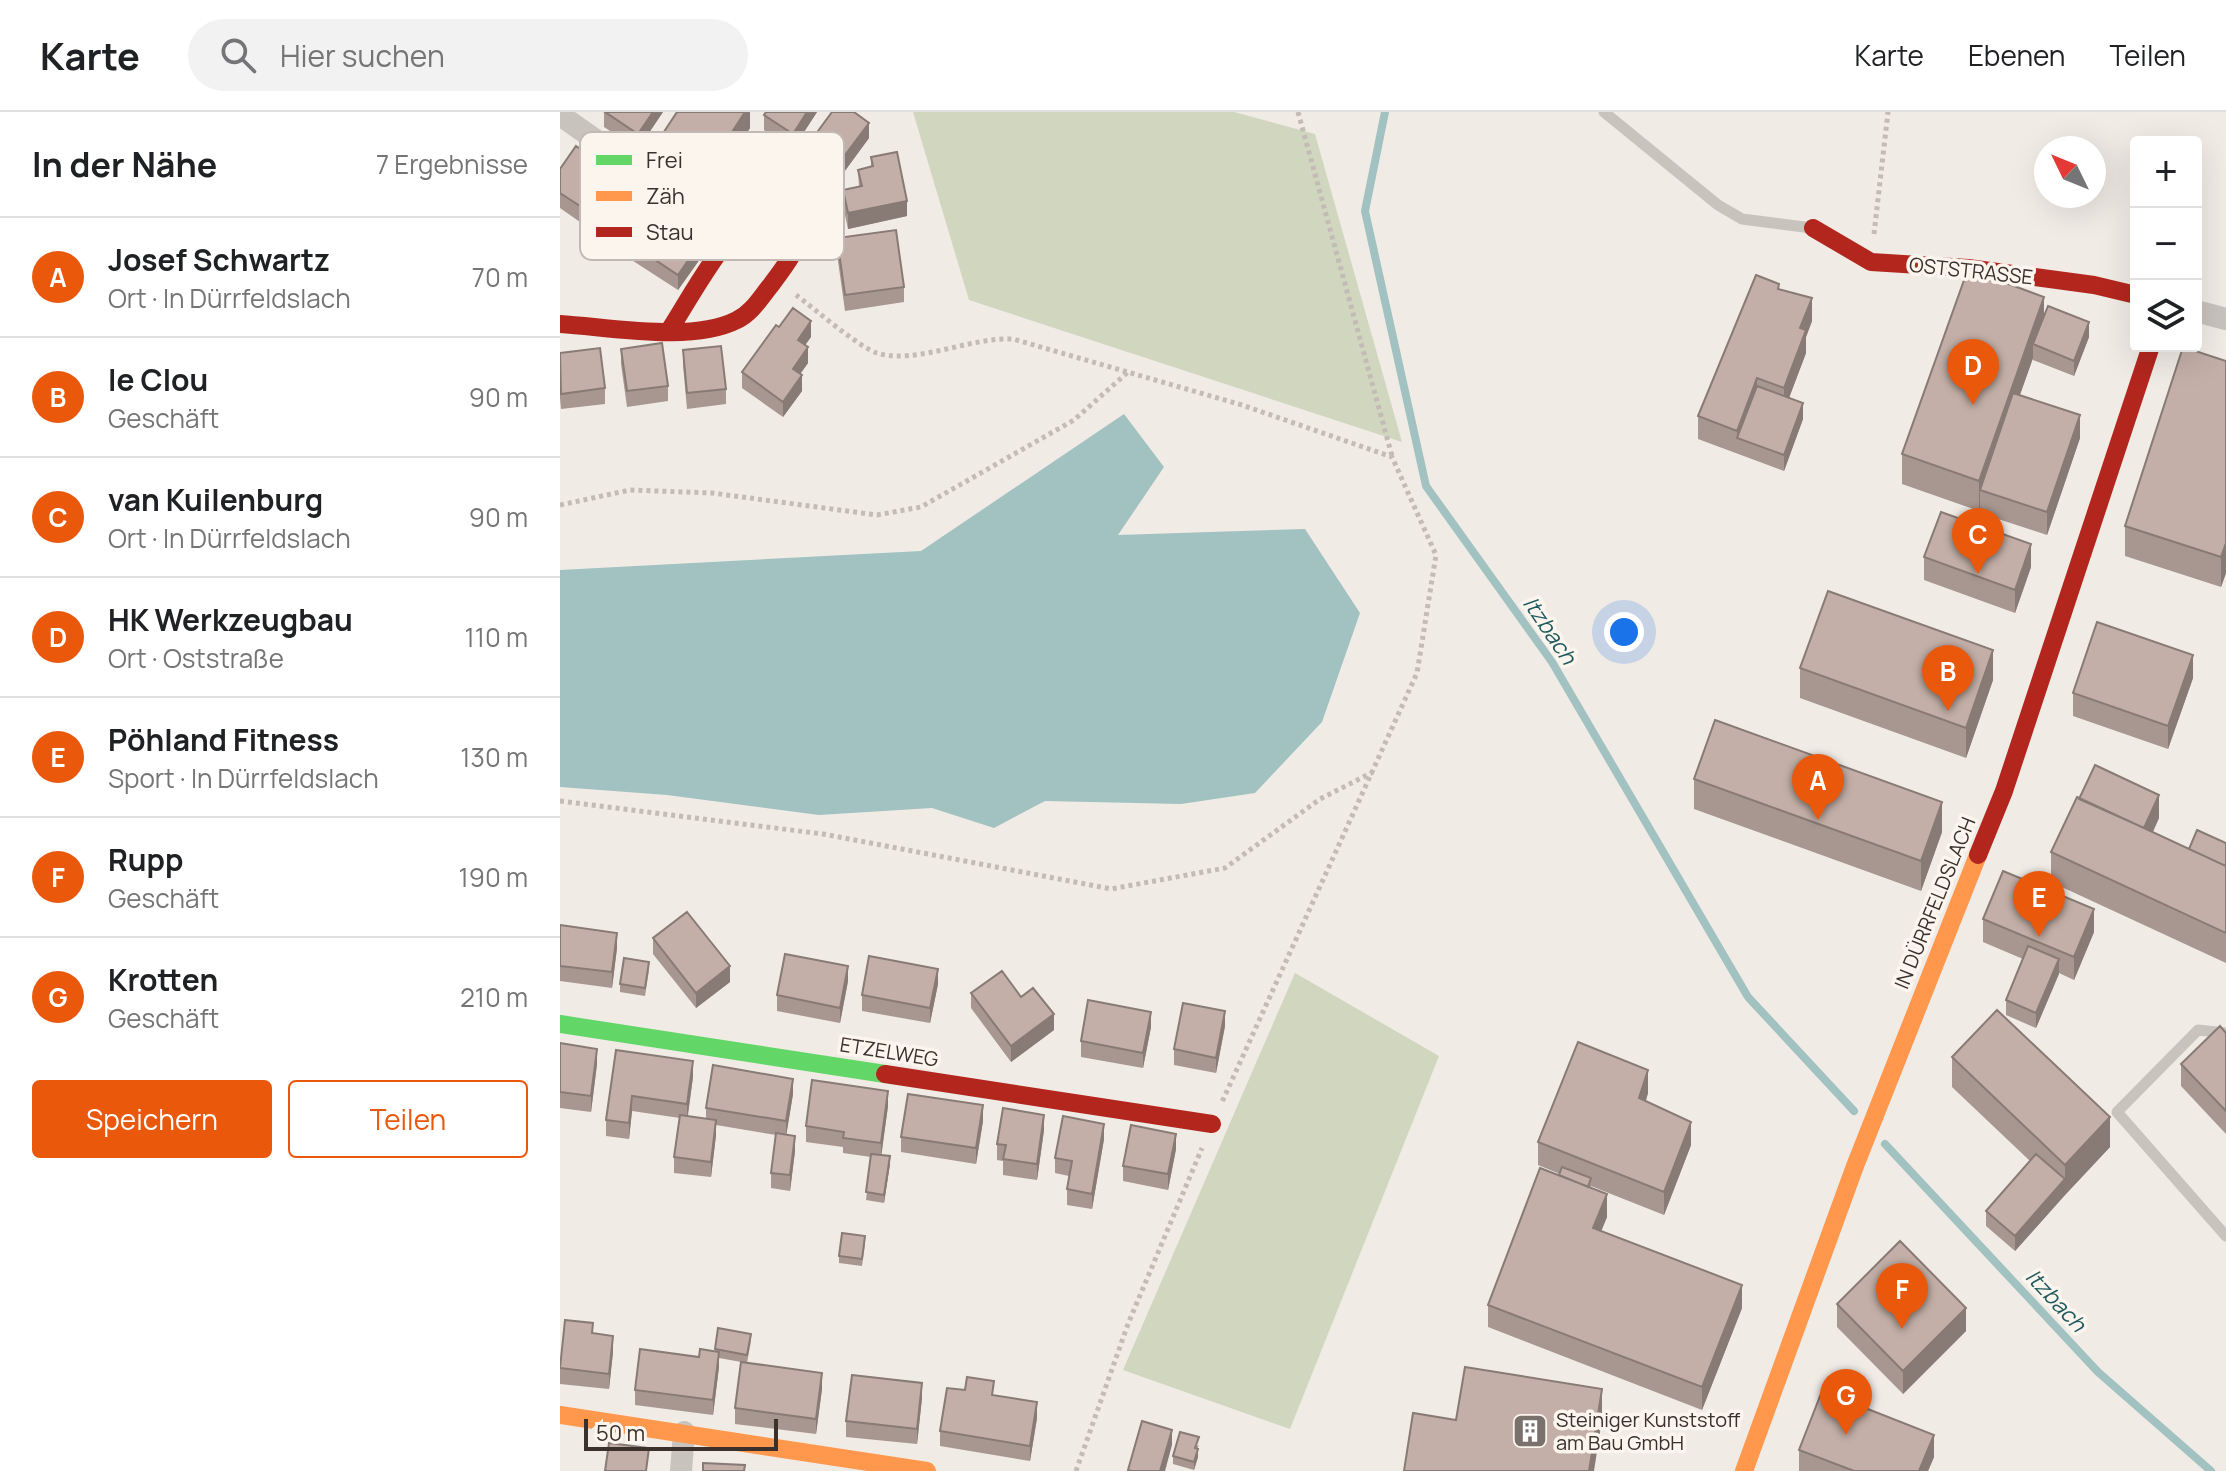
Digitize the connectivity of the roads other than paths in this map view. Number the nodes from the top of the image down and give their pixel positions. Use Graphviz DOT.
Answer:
graph roads {
  1 [pos="1604,112"];
  2 [pos="560,115"];
  3 [pos="584,132"];
  4 [pos="1813,228"];
  5 [pos="718,260"];
  6 [pos="789,260"];
  7 [pos="2130,294"];
  8 [pos="2202,313"];
  9 [pos="2226,319"];
  10 [pos="560,324"];
  11 [pos="670,329"];
  12 [pos="2149,352"];
  13 [pos="560,1024"];
  14 [pos="2226,1033"];
  15 [pos="1212,1124"];
  16 [pos="2226,1236"];
  17 [pos="560,1415"];
  18 [pos="684,1432"];
  19 [pos="681,1471"];
  20 [pos="927,1471"];
  21 [pos="1744,1471"];
  1 -- 4 [label="lane"];
  2 -- 3 [label="street"];
  4 -- 7 [label="street, OSTSTRASSE"];
  5 -- 11 [label="street"];
  6 -- 11 [label="street"];
  8 -- 9 [label="street"];
  10 -- 11 [label="street"];
  12 -- 21 [label="street, IN DÜRRFELDSLACH"];
  13 -- 15 [label="street, ETZELWEG"];
  14 -- 16 [label="lane"];
  17 -- 18 [label="street"];
  18 -- 19 [label="street"];
  18 -- 20 [label="street"];
}
